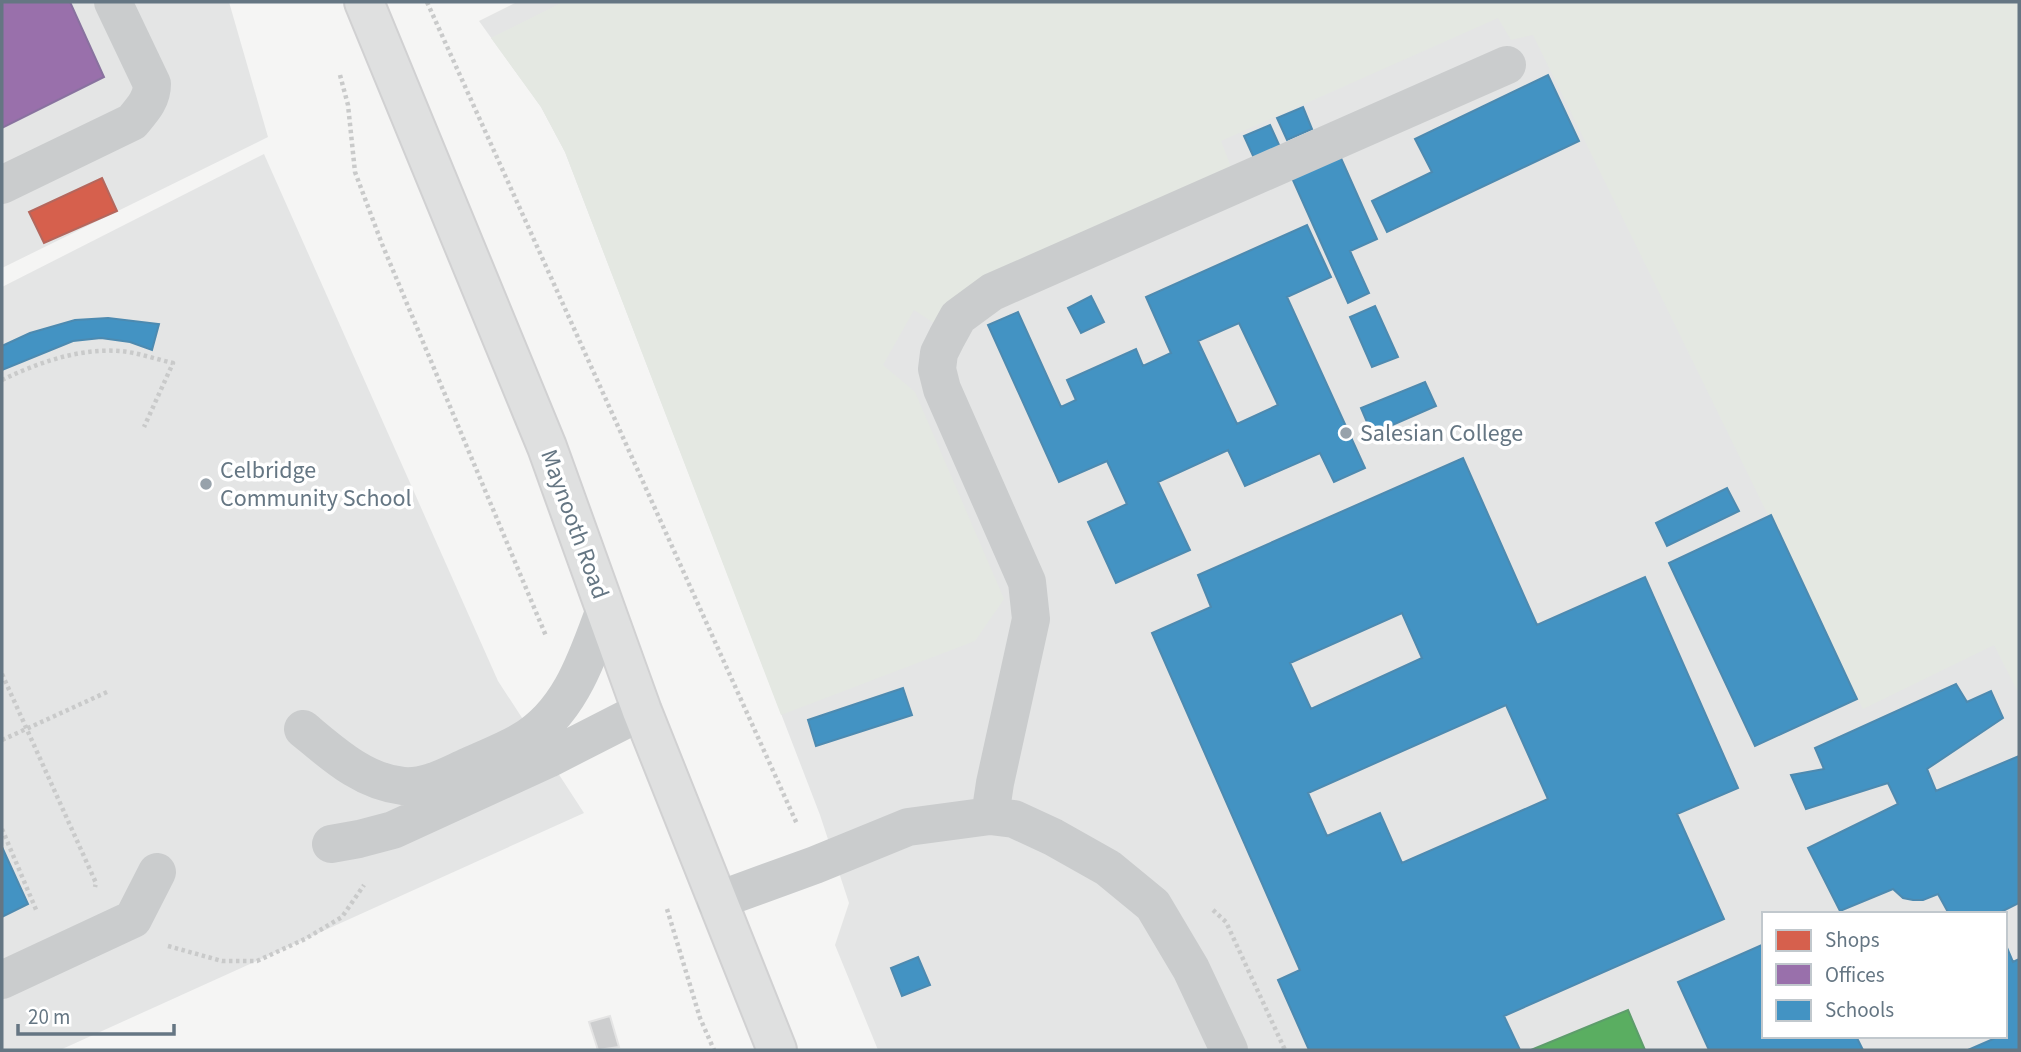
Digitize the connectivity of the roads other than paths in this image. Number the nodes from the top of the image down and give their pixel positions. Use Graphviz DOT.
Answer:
graph roads {
  1 [pos="113,2"];
  2 [pos="364,2"];
  3 [pos="1507,65"];
  4 [pos="2,185"];
  5 [pos="605,609"];
  6 [pos="642,711"];
  7 [pos="303,729"];
  8 [pos="990,816"];
  9 [pos="331,844"];
  10 [pos="157,872"];
  11 [pos="716,901"];
  12 [pos="2,980"];
  13 [pos="777,1050"];
  14 [pos="1229,1050"];
  1 -- 4 [label="lane"];
  2 -- 5 [label="main road, Maynooth Road"];
  3 -- 8 [label="lane"];
  5 -- 6 [label="main road, Maynooth Road"];
  5 -- 7 [label="lane"];
  6 -- 9 [label="lane"];
  6 -- 11 [label="main road, Maynooth Road"];
  8 -- 11 [label="lane"];
  8 -- 14 [label="lane"];
  10 -- 12 [label="lane"];
  11 -- 13 [label="main road, Maynooth Road"];
}
